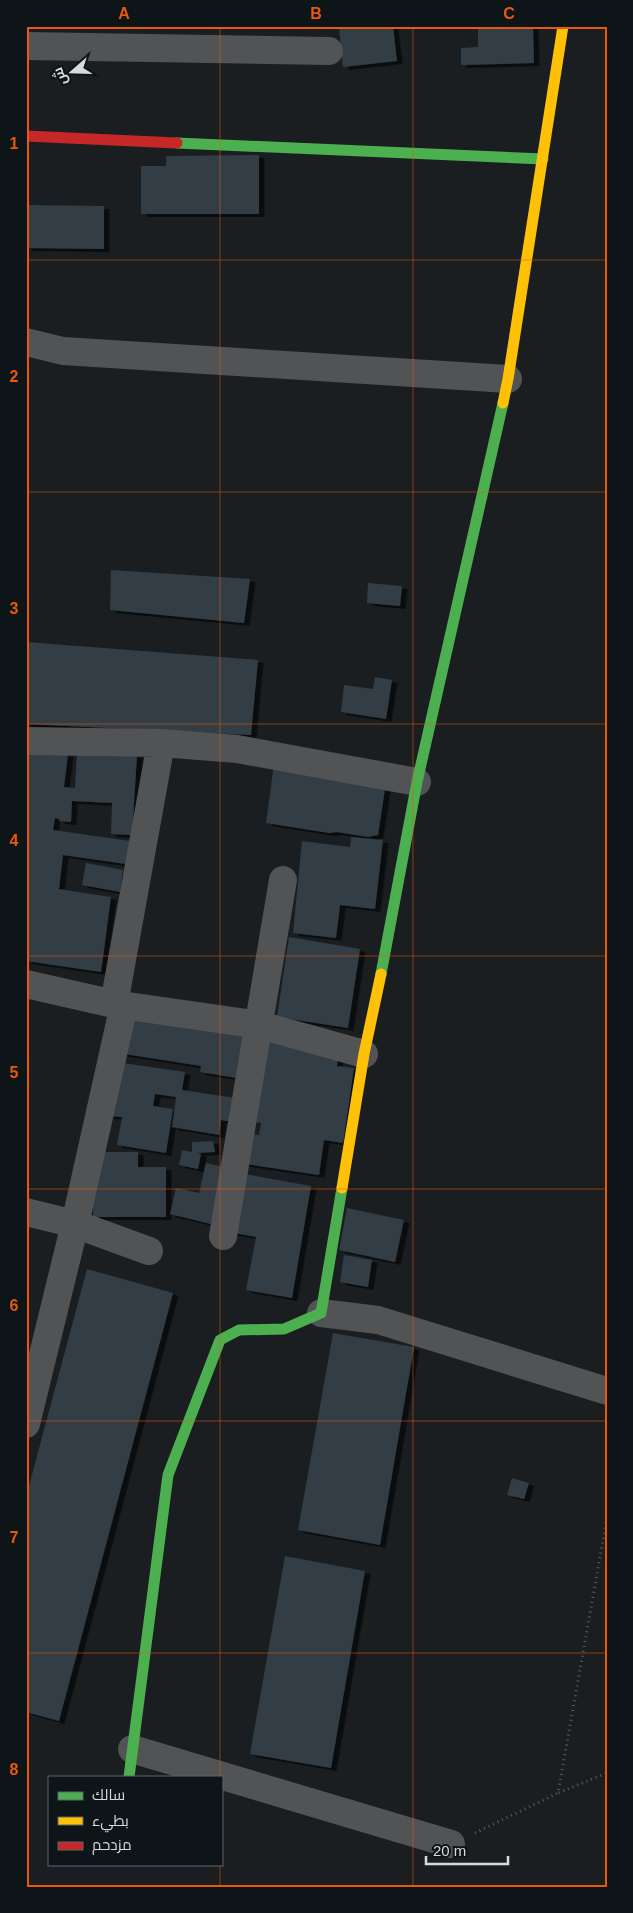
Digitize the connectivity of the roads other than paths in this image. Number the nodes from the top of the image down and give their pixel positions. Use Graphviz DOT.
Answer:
graph roads {
  1 [pos="563,26"];
  2 [pos="151,37"];
  3 [pos="26,46"];
  4 [pos="329,51"];
  5 [pos="26,136"];
  6 [pos="543,159"];
  7 [pos="26,342"];
  8 [pos="508,379"];
  9 [pos="26,741"];
  10 [pos="161,743"];
  11 [pos="417,782"];
  12 [pos="283,880"];
  13 [pos="26,984"];
  14 [pos="119,1004"];
  15 [pos="260,1024"];
  16 [pos="364,1054"];
  17 [pos="26,1212"];
  18 [pos="75,1224"];
  19 [pos="223,1236"];
  20 [pos="149,1251"];
  21 [pos="321,1313"];
  22 [pos="607,1391"];
  23 [pos="26,1424"];
  24 [pos="132,1749"];
  25 [pos="128,1776"];
  26 [pos="450,1844"];
  1 -- 6 [label="street"];
  2 -- 3 [label="street"];
  2 -- 4 [label="street"];
  5 -- 6 [label="street"];
  6 -- 8 [label="street"];
  7 -- 8 [label="street"];
  8 -- 11 [label="street"];
  9 -- 10 [label="street"];
  10 -- 11 [label="street"];
  10 -- 14 [label="street"];
  11 -- 16 [label="street"];
  12 -- 15 [label="street"];
  13 -- 14 [label="street"];
  14 -- 15 [label="street"];
  14 -- 18 [label="street"];
  15 -- 16 [label="street"];
  15 -- 19 [label="street"];
  16 -- 21 [label="street"];
  17 -- 18 [label="street"];
  18 -- 20 [label="street"];
  18 -- 23 [label="street"];
  21 -- 22 [label="street"];
  21 -- 24 [label="street"];
  24 -- 25 [label="street"];
  24 -- 26 [label="street"];
}
